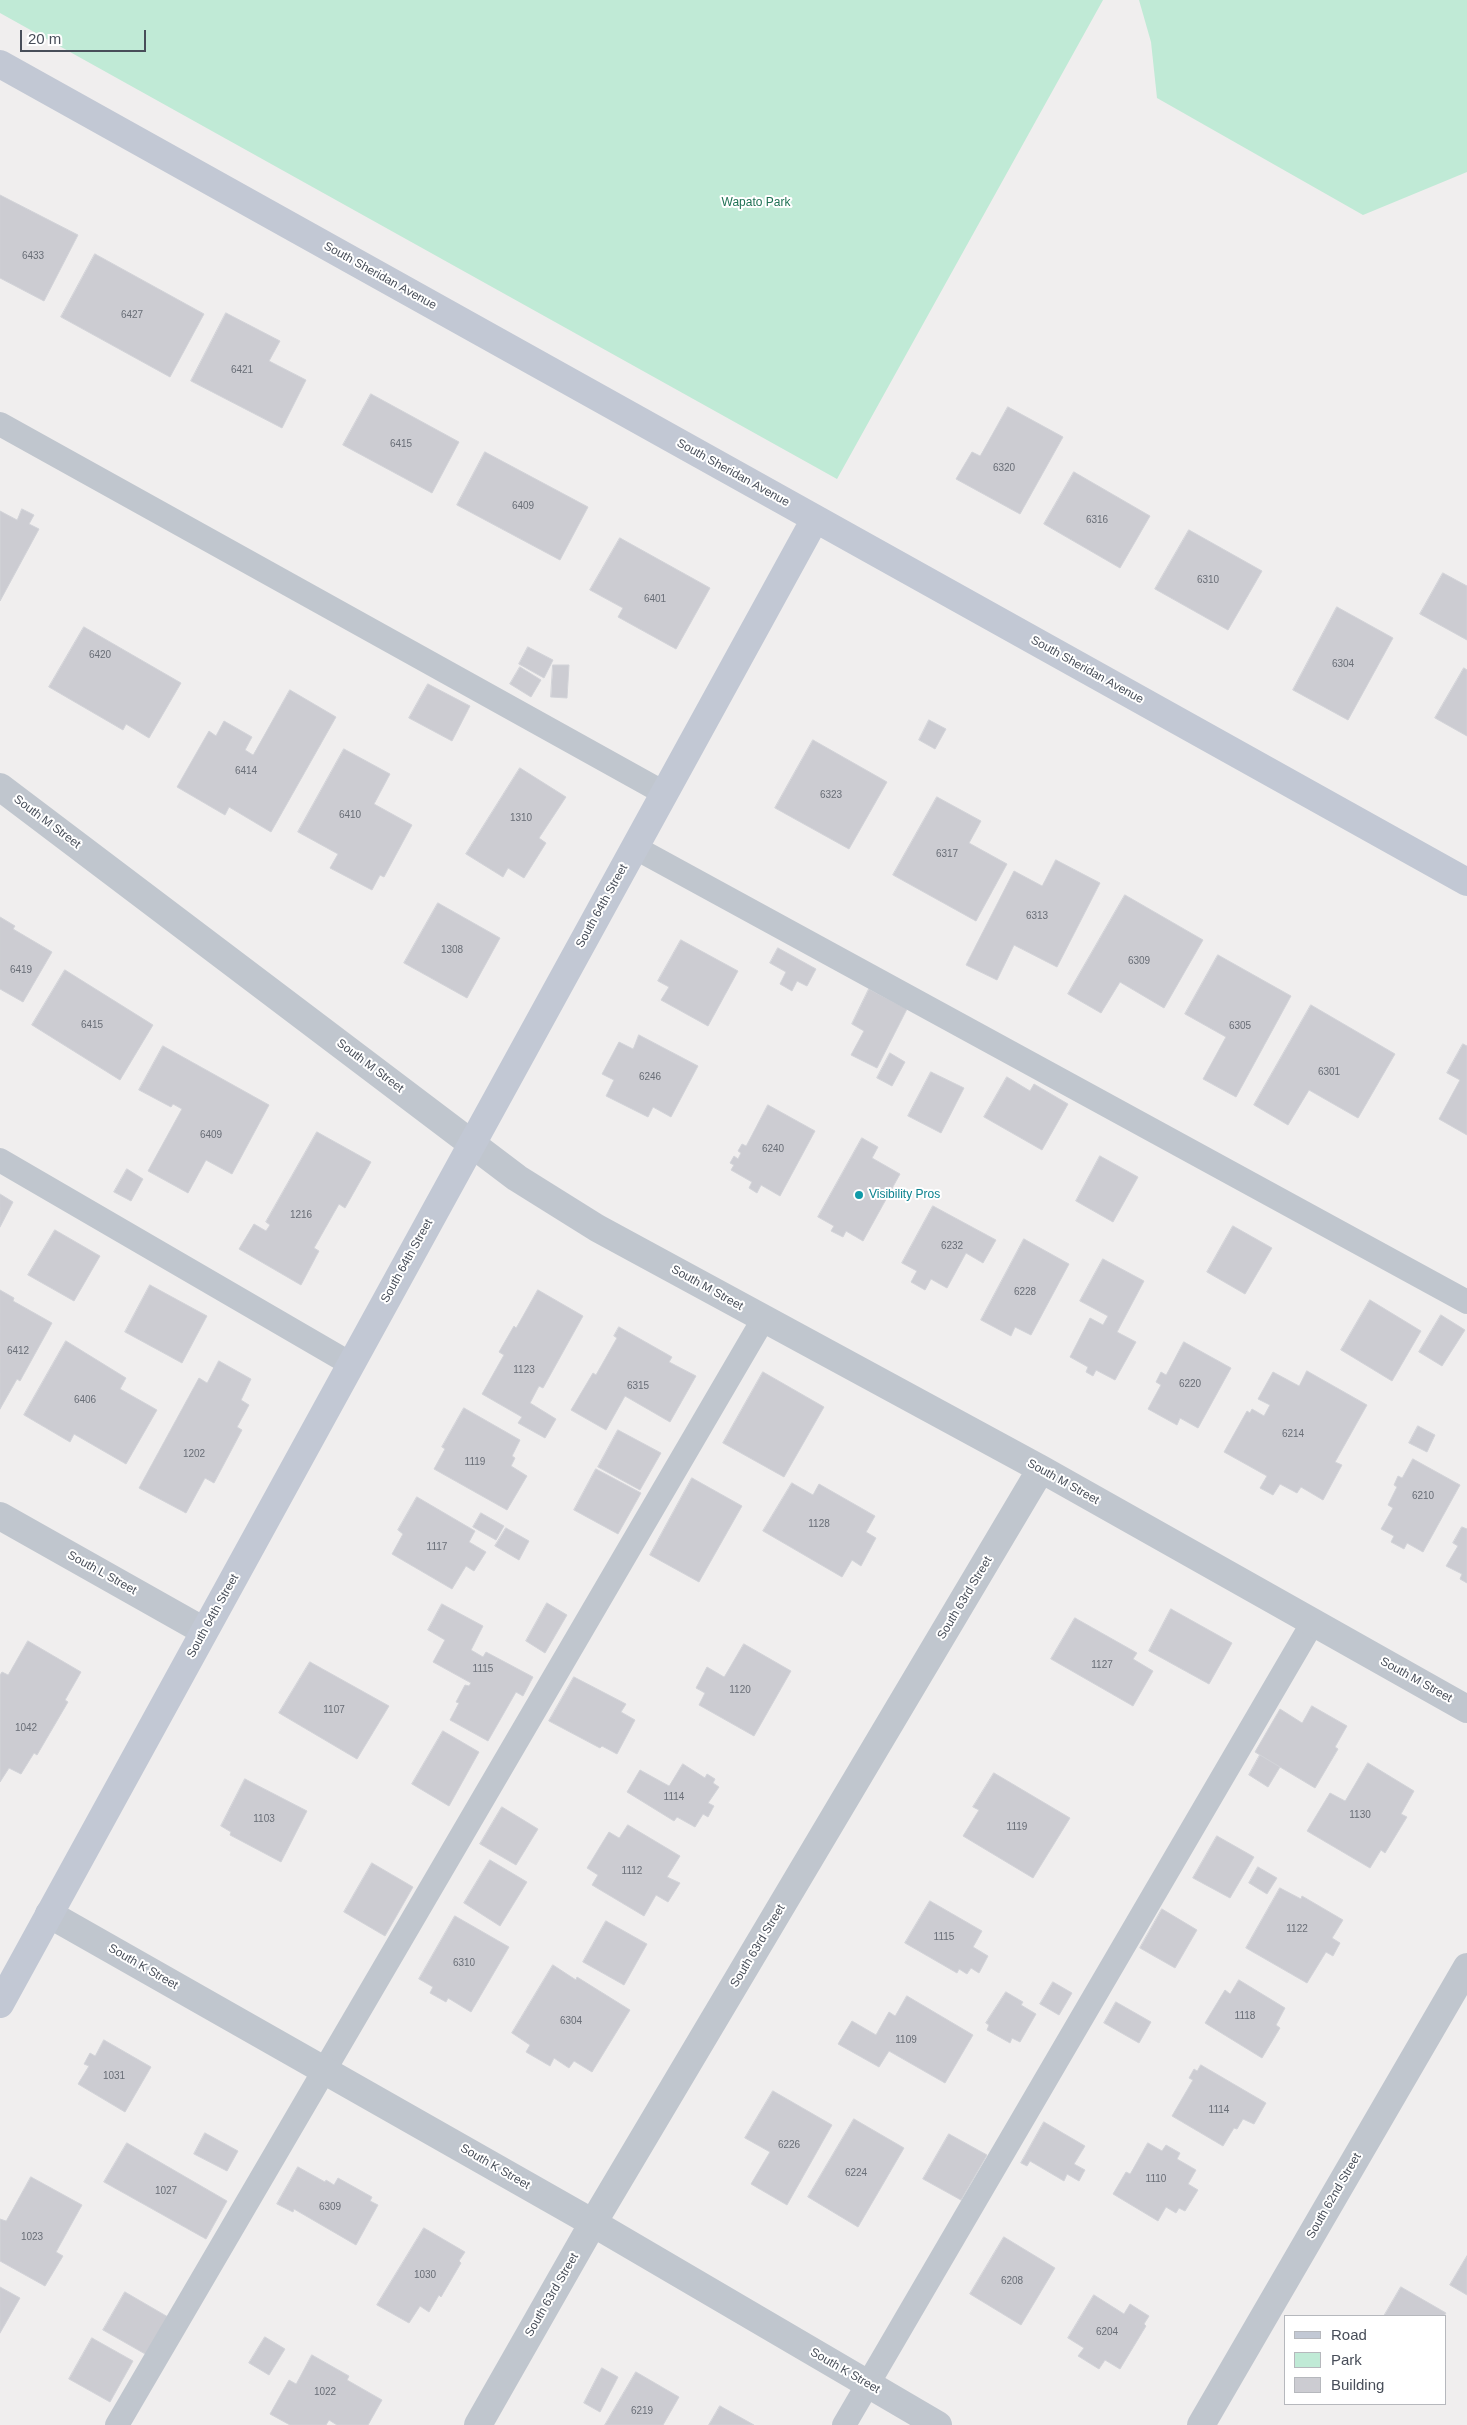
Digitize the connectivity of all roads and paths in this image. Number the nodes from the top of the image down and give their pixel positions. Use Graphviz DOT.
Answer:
graph roads {
  1 [pos="0,64"];
  2 [pos="0,424"];
  3 [pos="815,519"];
  4 [pos="0,787"];
  5 [pos="664,793"];
  6 [pos="634,847"];
  7 [pos="1467,882"];
  8 [pos="472,1144"];
  9 [pos="0,1160"];
  10 [pos="1467,1302"];
  11 [pos="764,1318"];
  12 [pos="351,1364"];
  13 [pos="1041,1470"];
  14 [pos="0,1516"];
  15 [pos="1312,1622"];
  16 [pos="204,1631"];
  17 [pos="1467,1709"];
  18 [pos="49,1914"];
  19 [pos="1467,1967"];
  20 [pos="0,2004"];
  21 [pos="324,2070"];
  22 [pos="594,2223"];
  23 [pos="867,2385"];
  24 [pos="117,2425"];
  25 [pos="478,2425"];
  26 [pos="844,2425"];
  27 [pos="938,2425"];
  28 [pos="1201,2425"];
  1 -- 3 [label="street, South Sheridan Avenue"];
  2 -- 5 [label="lane"];
  3 -- 5 [label="street, South 64th Street"];
  3 -- 7 [label="street, South Sheridan Avenue"];
  4 -- 8 [label="street, South M Street"];
  5 -- 6 [label="street, South 64th Street"];
  6 -- 8 [label="street, South 64th Street"];
  6 -- 10 [label="lane"];
  8 -- 11 [label="street, South M Street"];
  8 -- 12 [label="street, South 64th Street"];
  9 -- 12 [label="lane"];
  11 -- 13 [label="street, South M Street"];
  11 -- 21 [label="lane"];
  12 -- 16 [label="street, South 64th Street"];
  13 -- 15 [label="street, South M Street"];
  13 -- 22 [label="street, South 63rd Street"];
  14 -- 16 [label="street, South L Street"];
  15 -- 17 [label="street, South M Street"];
  15 -- 23 [label="lane"];
  16 -- 18 [label="street, South 64th Street"];
  18 -- 20 [label="street, South 64th Street"];
  18 -- 21 [label="street, South K Street"];
  19 -- 28 [label="street, South 62nd Street"];
  21 -- 22 [label="street, South K Street"];
  21 -- 24 [label="lane"];
  22 -- 23 [label="street, South K Street"];
  22 -- 25 [label="street, South 63rd Street"];
  23 -- 26 [label="lane"];
  23 -- 27 [label="street, South K Street"];
}
